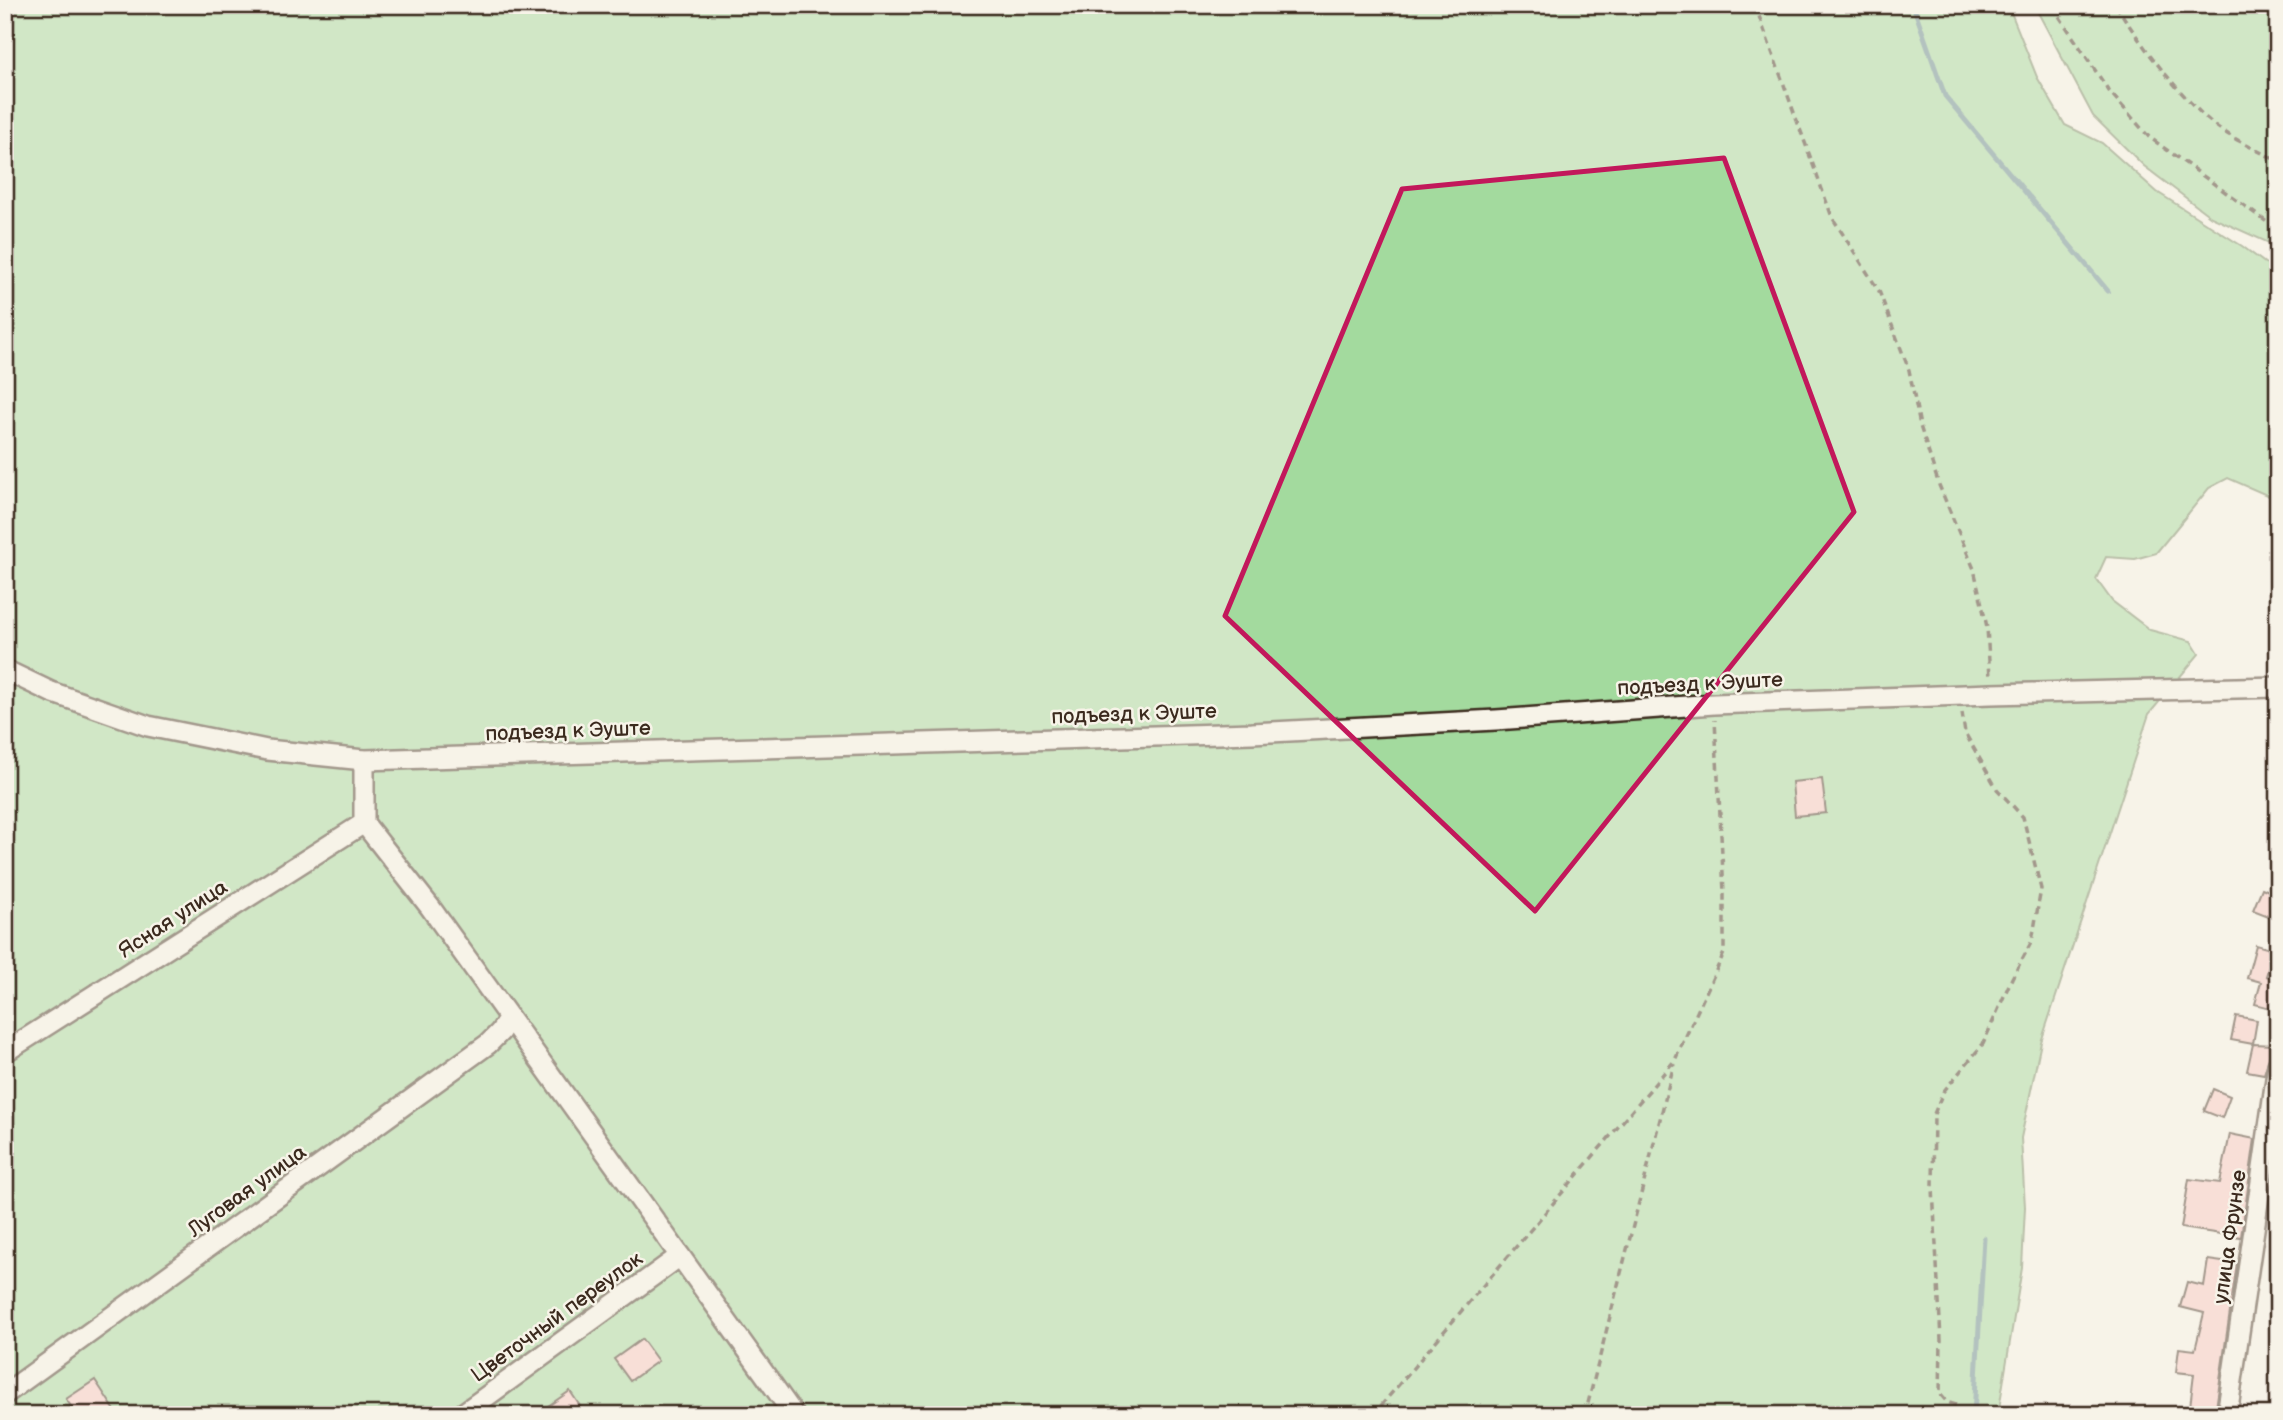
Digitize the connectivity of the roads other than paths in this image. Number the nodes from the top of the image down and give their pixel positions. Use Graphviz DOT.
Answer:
graph roads {
  1 [pos="5,670"];
  2 [pos="2278,687"];
  3 [pos="363,760"];
  4 [pos="364,823"];
  5 [pos="509,1018"];
  6 [pos="5,1052"];
  7 [pos="2277,1076"];
  8 [pos="680,1256"];
  9 [pos="5,1394"];
  10 [pos="461,1415"];
  11 [pos="794,1415"];
  12 [pos="2227,1415"];
  1 -- 3 [label="street, подъезд к Эуште"];
  2 -- 3 [label="street, подъезд к Эуште"];
  3 -- 4 [label="street"];
  4 -- 5 [label="street"];
  4 -- 6 [label="street, Ясная улица"];
  5 -- 8 [label="street"];
  5 -- 9 [label="street, Луговая улица"];
  7 -- 12 [label="street, улица Фрунзе"];
  8 -- 10 [label="street, Цветочный переулок"];
  8 -- 11 [label="street"];
}
